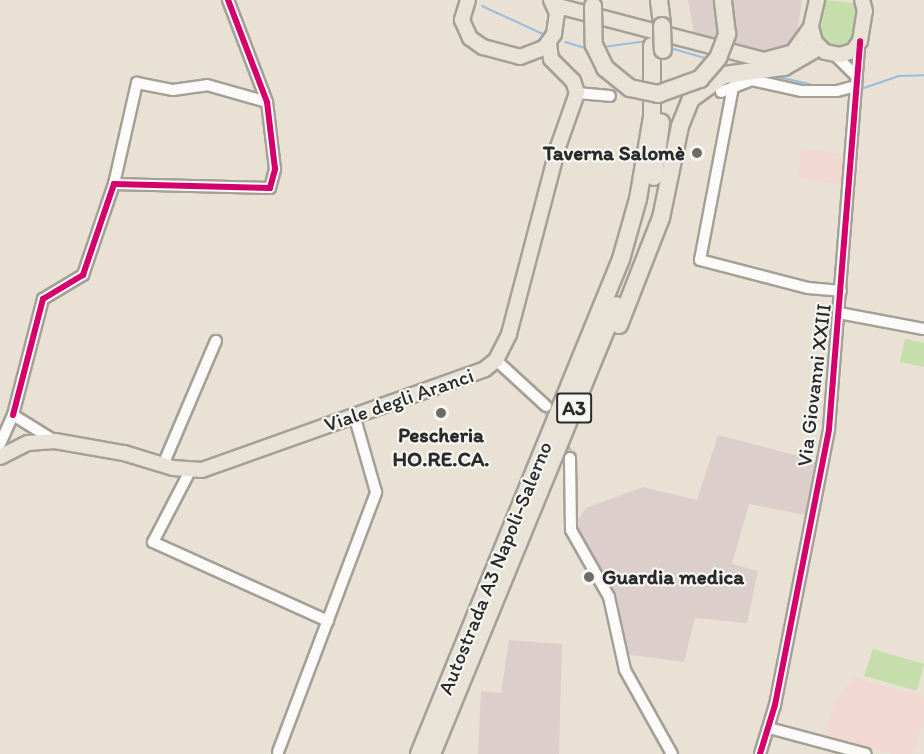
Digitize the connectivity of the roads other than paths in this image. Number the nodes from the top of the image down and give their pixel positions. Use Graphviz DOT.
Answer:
graph roads {
  1 [pos="228,0"];
  2 [pos="648,0"];
  3 [pos="659,0"];
  4 [pos="723,0"];
  5 [pos="817,0"];
  6 [pos="553,2"];
  7 [pos="594,3"];
  8 [pos="463,4"];
  9 [pos="864,4"];
  10 [pos="577,14"];
  11 [pos="656,24"];
  12 [pos="557,27"];
  13 [pos="811,27"];
  14 [pos="860,41"];
  15 [pos="549,43"];
  16 [pos="658,48"];
  17 [pos="793,52"];
  18 [pos="825,52"];
  19 [pos="525,57"];
  20 [pos="559,68"];
  21 [pos="855,80"];
  22 [pos="733,87"];
  23 [pos="721,92"];
  24 [pos="577,93"];
  25 [pos="610,96"];
  26 [pos="267,102"];
  27 [pos="114,184"];
  28 [pos="841,291"];
  29 [pos="838,313"];
  30 [pos="924,329"];
  31 [pos="216,341"];
  32 [pos="496,360"];
  33 [pos="546,406"];
  34 [pos="13,415"];
  35 [pos="354,416"];
  36 [pos="55,441"];
  37 [pos="0,444"];
  38 [pos="0,457"];
  39 [pos="570,458"];
  40 [pos="553,460"];
  41 [pos="163,465"];
  42 [pos="190,471"];
  43 [pos="328,621"];
  44 [pos="769,728"];
  45 [pos="278,752"];
  46 [pos="419,754"];
  47 [pos="432,754"];
  48 [pos="672,754"];
  49 [pos="760,754"];
  50 [pos="866,754"];
  1 -- 26 [label="street"];
  2 -- 11 [label="highway, Autostrada A3 Napoli-Salerno / A3"];
  3 -- 11 [label="highway, Autostrada A3 Napoli-Salerno / A3"];
  4 -- 7 [label="highway, bridge"];
  5 -- 13 [label="main road"];
  6 -- 10 [label="main road"];
  6 -- 12 [label="main road"];
  8 -- 19 [label="main road"];
  9 -- 14 [label="main road"];
  10 -- 12 [label="main road"];
  10 -- 17 [label="main road"];
  11 -- 16 [label="highway, Autostrada A3 Napoli-Salerno / A3"];
  12 -- 15 [label="main road"];
  13 -- 17 [label="main road"];
  13 -- 18 [label="main road"];
  14 -- 18 [label="main road"];
  14 -- 21 [label="street, Via Giovanni XXIII"];
  15 -- 19 [label="main road"];
  15 -- 20 [label="main road"];
  16 -- 40 [label="highway, Autostrada A3 Napoli-Salerno / A3"];
  16 -- 46 [label="highway, Autostrada A3 Napoli-Salerno / A3"];
  17 -- 18 [label="main road"];
  18 -- 21 [label="street"];
  18 -- 40 [label="highway"];
  19 -- 20 [label="main road"];
  20 -- 24 [label="main road"];
  21 -- 22 [label="street"];
  21 -- 28 [label="street, Via Giovanni XXIII"];
  22 -- 23 [label="street"];
  22 -- 28 [label="street"];
  24 -- 25 [label="street"];
  24 -- 32 [label="main road, Viale degli Aranci"];
  26 -- 27 [label="street"];
  26 -- 27 [label="street"];
  27 -- 34 [label="street"];
  28 -- 29 [label="street, Via Giovanni XXIII"];
  29 -- 30 [label="street"];
  29 -- 44 [label="street, Via Giovanni XXIII"];
  31 -- 41 [label="street"];
  32 -- 33 [label="street"];
  32 -- 35 [label="main road, Viale degli Aranci"];
  34 -- 36 [label="street"];
  34 -- 37 [label="street"];
  35 -- 42 [label="main road, Viale degli Aranci"];
  35 -- 43 [label="street"];
  36 -- 38 [label="main road"];
  36 -- 41 [label="main road"];
  39 -- 48 [label="street"];
  40 -- 47 [label="highway, Autostrada A3 Napoli-Salerno / A3"];
  41 -- 42 [label="main road"];
  42 -- 43 [label="street"];
  43 -- 45 [label="street"];
  44 -- 49 [label="street, Via Giovanni XXIII"];
  44 -- 50 [label="street"];
}
